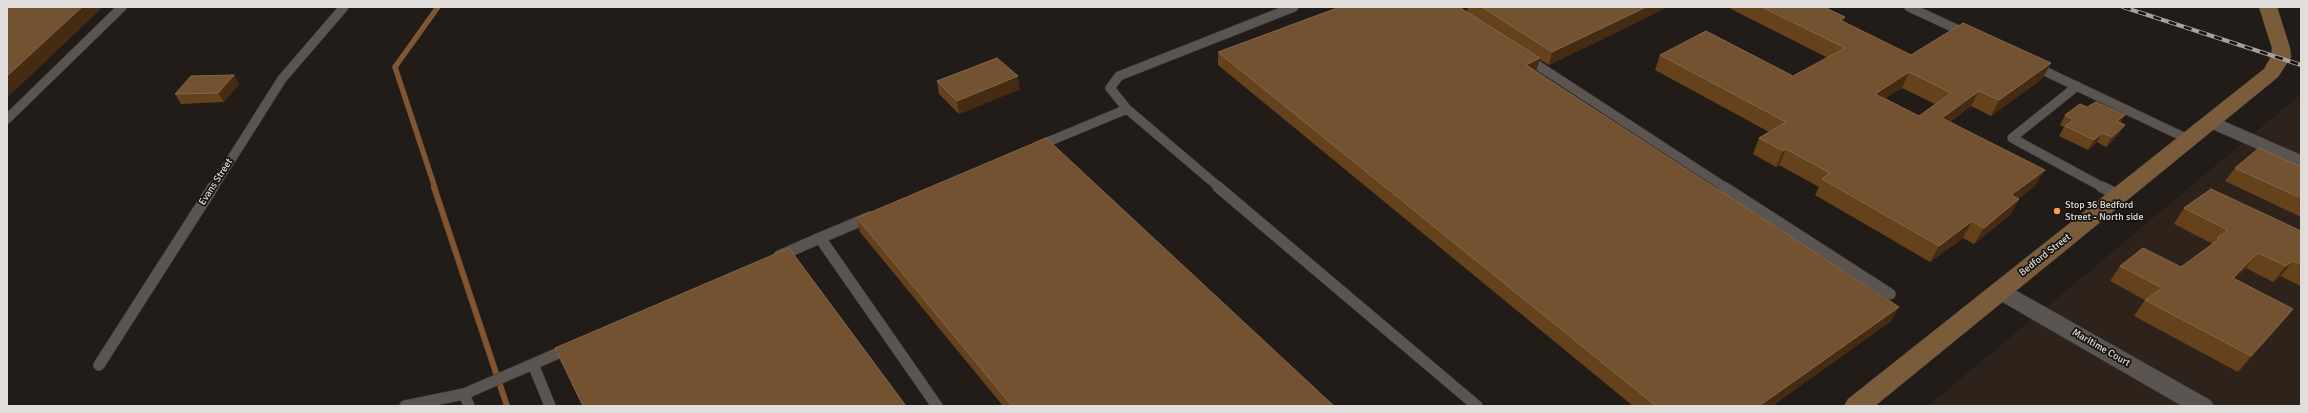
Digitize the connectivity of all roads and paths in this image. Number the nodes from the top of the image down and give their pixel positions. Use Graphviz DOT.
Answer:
graph roads {
  1 [pos="122,7"];
  2 [pos="344,7"];
  3 [pos="1294,7"];
  4 [pos="1909,7"];
  5 [pos="2268,7"];
  6 [pos="1972,37"];
  7 [pos="1519,53"];
  8 [pos="2028,63"];
  9 [pos="2077,86"];
  10 [pos="1127,109"];
  11 [pos="7,119"];
  12 [pos="2212,122"];
  13 [pos="2190,140"];
  14 [pos="1032,149"];
  15 [pos="2301,162"];
  16 [pos="2120,196"];
  17 [pos="878,213"];
  18 [pos="820,238"];
  19 [pos="769,260"];
  20 [pos="2000,291"];
  21 [pos="1890,294"];
  22 [pos="583,342"];
  23 [pos="99,364"];
  24 [pos="533,364"];
  25 [pos="464,394"];
  26 [pos="424,401"];
  27 [pos="405,406"];
  28 [pos="409,406"];
  29 [pos="468,406"];
  30 [pos="550,406"];
  31 [pos="938,406"];
  32 [pos="1477,406"];
  33 [pos="1857,406"];
  34 [pos="2202,406"];
  1 -- 11 [label="lane"];
  2 -- 23 [label="lane, Evans Street"];
  3 -- 10 [label="lane"];
  4 -- 6 [label="lane"];
  5 -- 12 [label="street, Bedford Street"];
  7 -- 21 [label="lane"];
  8 -- 9 [label="lane"];
  9 -- 13 [label="lane"];
  9 -- 16 [label="lane"];
  10 -- 14 [label="lane"];
  10 -- 32 [label="lane"];
  12 -- 13 [label="street, Bedford Street"];
  12 -- 15 [label="street"];
  13 -- 16 [label="street, Bedford Street"];
  16 -- 20 [label="street, Bedford Street"];
  17 -- 18 [label="lane"];
  18 -- 19 [label="lane"];
  18 -- 31 [label="lane"];
  20 -- 33 [label="street, Bedford Street"];
  20 -- 34 [label="street, Maritime Court"];
  22 -- 24 [label="lane"];
  24 -- 25 [label="lane"];
  24 -- 30 [label="lane"];
  25 -- 26 [label="lane"];
  25 -- 29 [label="lane"];
  26 -- 27 [label="lane"];
  26 -- 28 [label="lane"];
}
